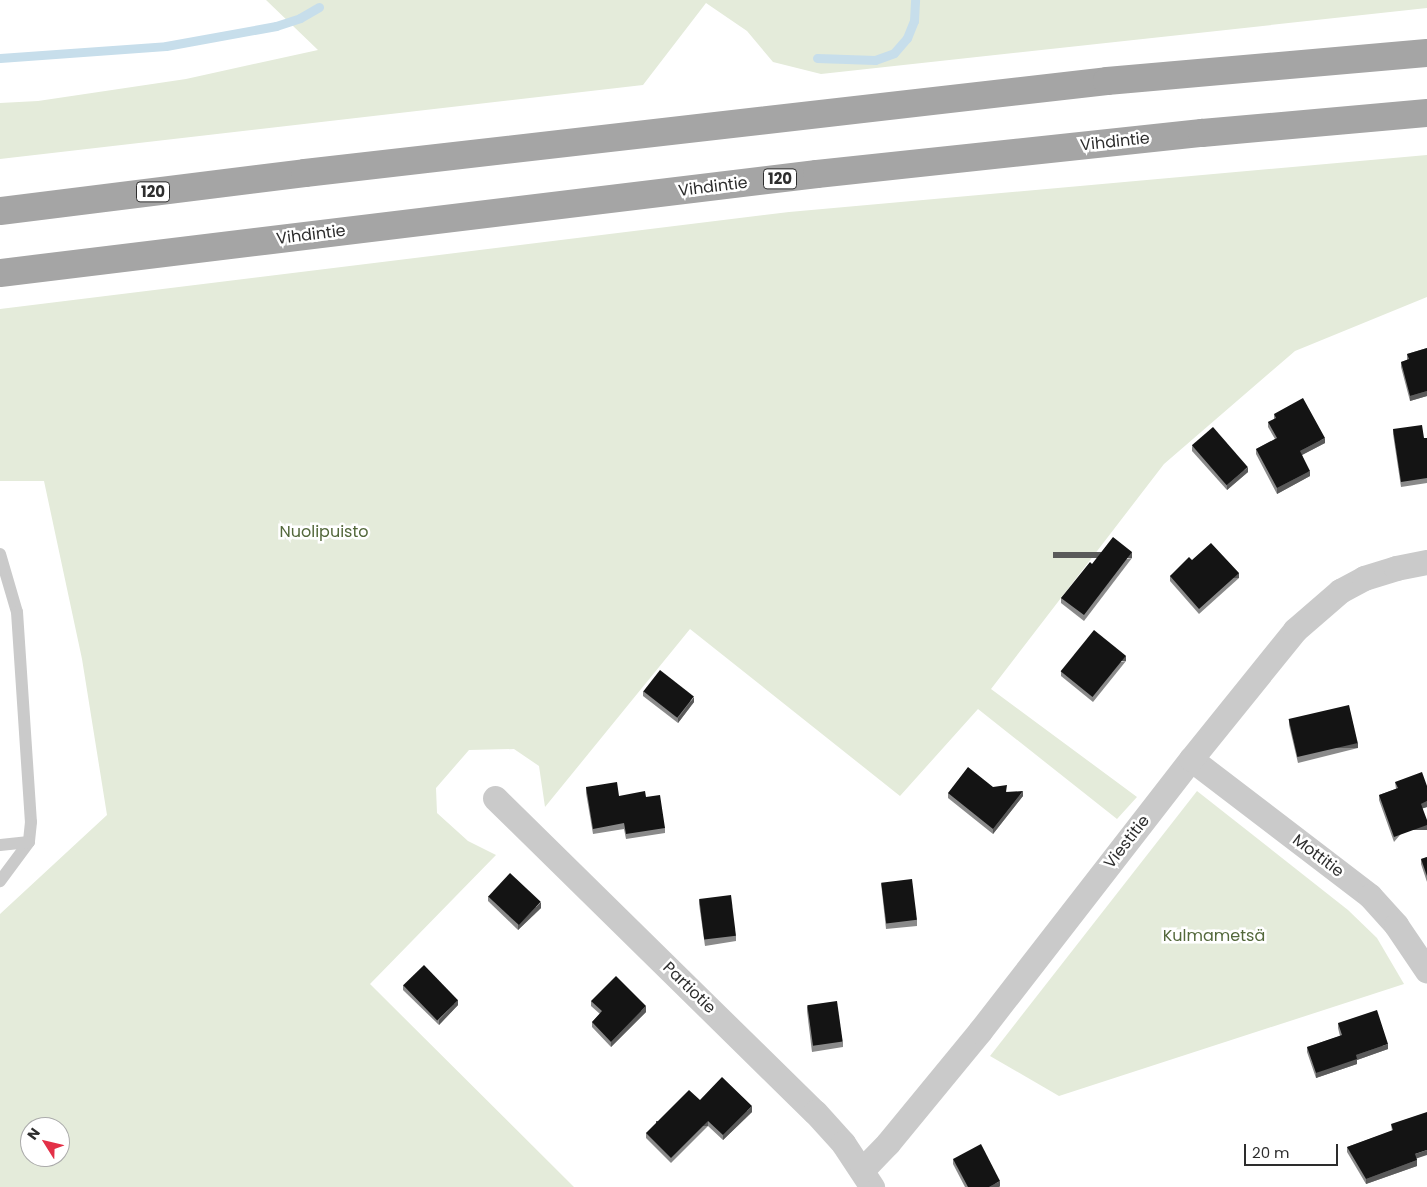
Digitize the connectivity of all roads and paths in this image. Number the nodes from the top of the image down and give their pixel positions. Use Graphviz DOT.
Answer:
graph roads {
  1 [pos="1427,53"];
  2 [pos="1427,113"];
  3 [pos="0,211"];
  4 [pos="0,272"];
  5 [pos="0,554"];
  6 [pos="1427,562"];
  7 [pos="1191,759"];
  8 [pos="494,798"];
  9 [pos="29,842"];
  10 [pos="0,845"];
  11 [pos="0,881"];
  12 [pos="1427,970"];
  13 [pos="867,1178"];
  1 -- 3 [label="main road, 120"];
  2 -- 4 [label="main road, Vihdintie / 120"];
  5 -- 9 [label="lane"];
  6 -- 7 [label="street, Viestitie"];
  7 -- 12 [label="street, Mottitie"];
  7 -- 13 [label="street, Viestitie"];
  8 -- 13 [label="street, Partiotie"];
  9 -- 10 [label="lane"];
  9 -- 11 [label="lane"];
}
